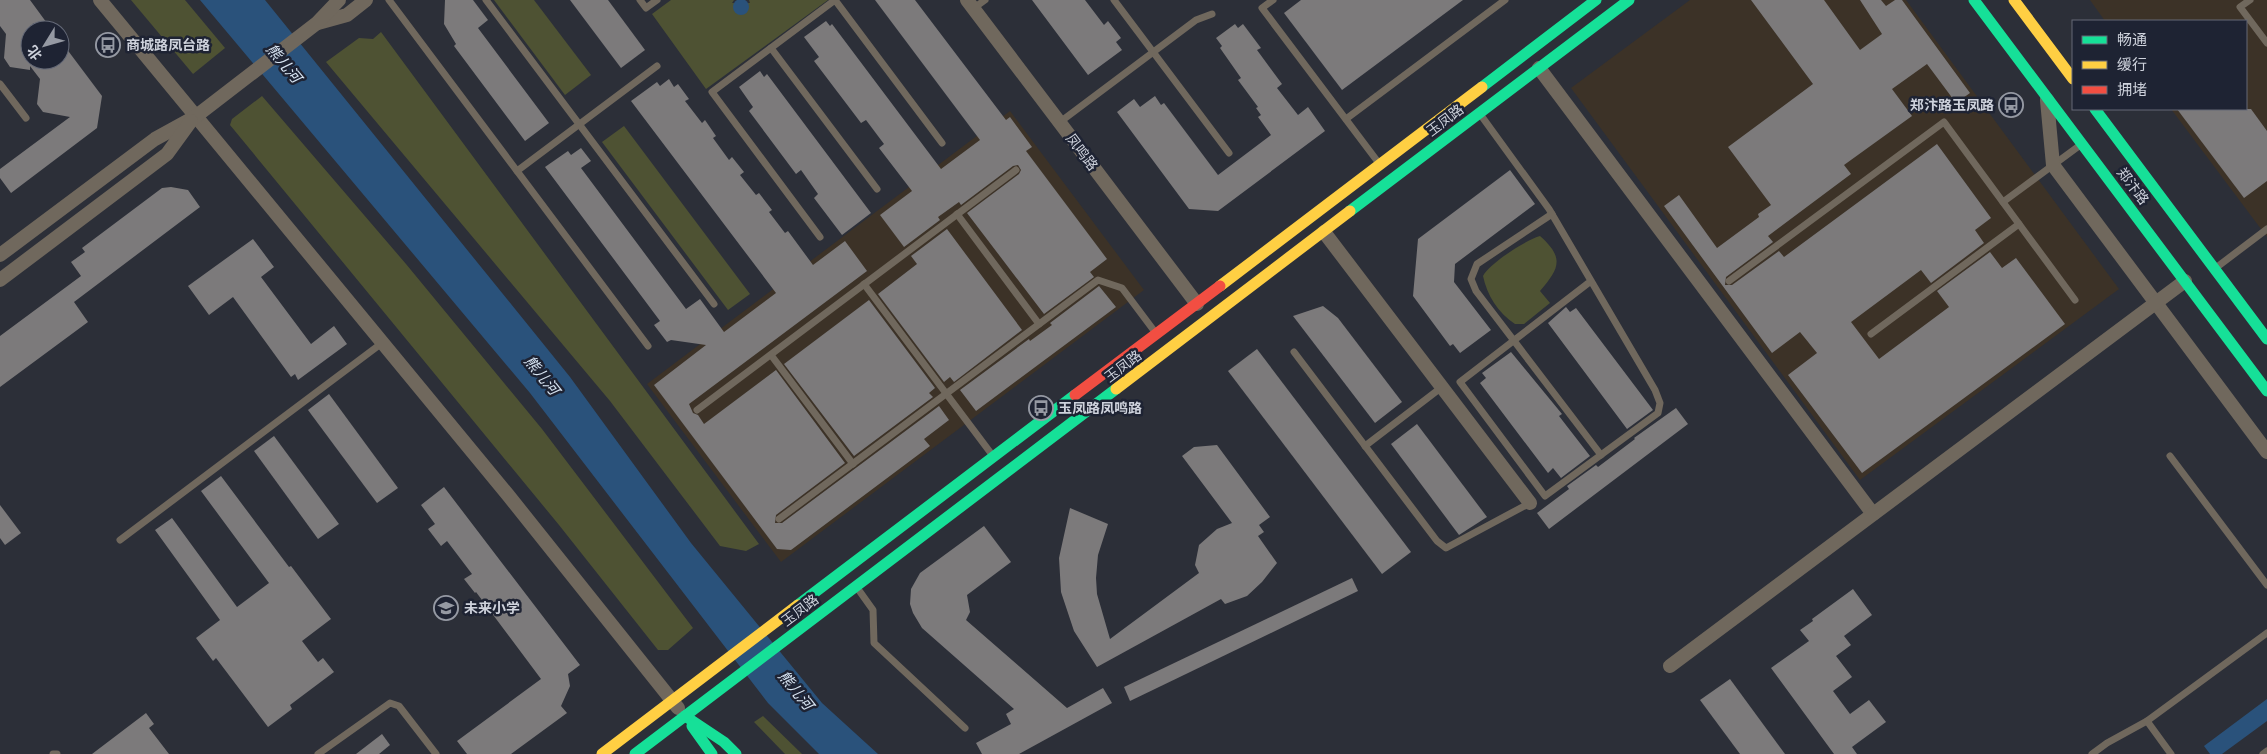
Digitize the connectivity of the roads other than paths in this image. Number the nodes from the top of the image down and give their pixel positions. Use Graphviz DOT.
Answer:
graph roads {
  1 [pos="100,0"];
  2 [pos="339,0"];
  3 [pos="366,0"];
  4 [pos="389,0"];
  5 [pos="486,0"];
  6 [pos="640,0"];
  7 [pos="657,0"];
  8 [pos="1114,0"];
  9 [pos="1272,0"];
  10 [pos="1505,0"];
  11 [pos="1596,0"];
  12 [pos="1629,0"];
  13 [pos="1974,0"];
  14 [pos="2014,0"];
  15 [pos="2250,0"];
  16 [pos="975,3"];
  17 [pos="1212,14"];
  18 [pos="317,23"];
  19 [pos="2267,43"];
  20 [pos="771,48"];
  21 [pos="1154,52"];
  22 [pos="657,66"];
  23 [pos="1539,68"];
  24 [pos="2072,78"];
  25 [pos="0,84"];
  26 [pos="2047,97"];
  27 [pos="2096,110"];
  28 [pos="1479,113"];
  29 [pos="195,116"];
  30 [pos="26,118"];
  31 [pos="1346,119"];
  32 [pos="1060,122"];
  33 [pos="579,124"];
  34 [pos="942,143"];
  35 [pos="2082,144"];
  36 [pos="1229,153"];
  37 [pos="1380,165"];
  38 [pos="2053,165"];
  39 [pos="1016,170"];
  40 [pos="518,171"];
  41 [pos="877,189"];
  42 [pos="2003,202"];
  43 [pos="957,214"];
  44 [pos="1552,214"];
  45 [pos="2019,224"];
  46 [pos="2267,229"];
  47 [pos="1324,232"];
  48 [pos="820,237"];
  49 [pos="0,256"];
  50 [pos="2215,268"];
  51 [pos="0,280"];
  52 [pos="1591,281"];
  53 [pos="1728,281"];
  54 [pos="2184,281"];
  55 [pos="864,284"];
  56 [pos="2075,300"];
  57 [pos="2156,303"];
  58 [pos="714,304"];
  59 [pos="1198,304"];
  60 [pos="1040,324"];
  61 [pos="1870,334"];
  62 [pos="1157,335"];
  63 [pos="2267,339"];
  64 [pos="1514,340"];
  65 [pos="382,343"];
  66 [pos="648,346"];
  67 [pos="1294,352"];
  68 [pos="771,355"];
  69 [pos="1442,387"];
  70 [pos="2267,391"];
  71 [pos="947,394"];
  72 [pos="697,410"];
  73 [pos="1365,446"];
  74 [pos="2267,452"];
  75 [pos="1601,455"];
  76 [pos="2170,456"];
  77 [pos="994,458"];
  78 [pos="853,464"];
  79 [pos="1530,503"];
  80 [pos="1873,514"];
  81 [pos="779,519"];
  82 [pos="120,540"];
  83 [pos="2267,585"];
  84 [pos="856,586"];
  85 [pos="2267,633"];
  86 [pos="1670,666"];
  87 [pos="672,701"];
  88 [pos="684,716"];
  89 [pos="2147,721"];
  90 [pos="965,728"];
  91 [pos="2267,751"];
  92 [pos="318,754"];
  93 [pos="436,754"];
  94 [pos="602,754"];
  95 [pos="635,754"];
  96 [pos="712,754"];
  97 [pos="736,754"];
  98 [pos="2092,754"];
  99 [pos="2171,754"];
  100 [pos="2263,754"];
  1 -- 29 [label="street"];
  2 -- 18 [label="street"];
  3 -- 18 [label="street"];
  4 -- 40 [label="lane"];
  5 -- 33 [label="lane"];
  6 -- 7 [label="lane"];
  8 -- 21 [label="lane"];
  9 -- 31 [label="lane"];
  10 -- 31 [label="lane"];
  11 -- 37 [label="street, 玉凤路"];
  12 -- 23 [label="street, 玉凤路"];
  13 -- 26 [label="street, 郑汴路"];
  14 -- 24 [label="street"];
  15 -- 19 [label="lane"];
  16 -- 32 [label="street, 凤鸣路"];
  17 -- 21 [label="lane"];
  18 -- 29 [label="street"];
  20 -- 34 [label="lane"];
  20 -- 41 [label="lane"];
  20 -- 48 [label="lane"];
  21 -- 32 [label="lane"];
  21 -- 36 [label="lane"];
  22 -- 33 [label="lane"];
  23 -- 28 [label="street, 玉凤路"];
  23 -- 80 [label="street"];
  25 -- 30 [label="lane"];
  26 -- 35 [label="street, 郑汴路"];
  26 -- 38 [label="street"];
  27 -- 50 [label="street, 郑汴路"];
  28 -- 44 [label="lane"];
  28 -- 47 [label="street, 玉凤路"];
  29 -- 49 [label="street"];
  29 -- 51 [label="street"];
  29 -- 65 [label="street"];
  31 -- 37 [label="lane"];
  32 -- 59 [label="street, 凤鸣路"];
  33 -- 40 [label="lane"];
  33 -- 58 [label="lane"];
  35 -- 38 [label="lane"];
  35 -- 54 [label="street, 郑汴路"];
  37 -- 59 [label="street, 玉凤路"];
  38 -- 42 [label="lane"];
  38 -- 57 [label="street"];
  39 -- 43 [label="lane"];
  40 -- 66 [label="lane"];
  42 -- 45 [label="lane"];
  42 -- 53 [label="lane"];
  43 -- 55 [label="lane"];
  43 -- 60 [label="lane"];
  44 -- 52 [label="lane"];
  44 -- 64 [label="lane"];
  45 -- 56 [label="lane"];
  45 -- 61 [label="lane"];
  46 -- 50 [label="lane"];
  47 -- 69 [label="street"];
  47 -- 84 [label="street, 玉凤路"];
  50 -- 63 [label="street, 郑汴路"];
  52 -- 64 [label="lane"];
  52 -- 75 [label="lane"];
  54 -- 57 [label="street"];
  54 -- 70 [label="street, 郑汴路"];
  55 -- 68 [label="lane"];
  55 -- 71 [label="lane"];
  57 -- 74 [label="street"];
  57 -- 80 [label="street"];
  59 -- 62 [label="street, 玉凤路"];
  60 -- 62 [label="lane"];
  60 -- 71 [label="lane"];
  62 -- 77 [label="street, 玉凤路"];
  64 -- 75 [label="lane"];
  64 -- 75 [label="lane"];
  65 -- 82 [label="lane"];
  65 -- 87 [label="street"];
  67 -- 73 [label="lane"];
  68 -- 72 [label="lane"];
  68 -- 78 [label="lane"];
  69 -- 73 [label="lane"];
  69 -- 79 [label="street"];
  71 -- 77 [label="lane"];
  71 -- 78 [label="lane"];
  73 -- 79 [label="lane"];
  76 -- 83 [label="lane"];
  77 -- 87 [label="street, 玉凤路"];
  78 -- 81 [label="lane"];
  80 -- 86 [label="street"];
  84 -- 88 [label="street, 玉凤路"];
  84 -- 90 [label="lane"];
  85 -- 89 [label="lane"];
  87 -- 88 [label="street"];
  87 -- 94 [label="street, 玉凤路"];
  88 -- 95 [label="street, 玉凤路"];
  88 -- 96 [label="street"];
  88 -- 97 [label="street"];
  89 -- 98 [label="lane"];
  89 -- 99 [label="lane"];
  91 -- 100 [label="lane"];
  92 -- 93 [label="lane"];
}
